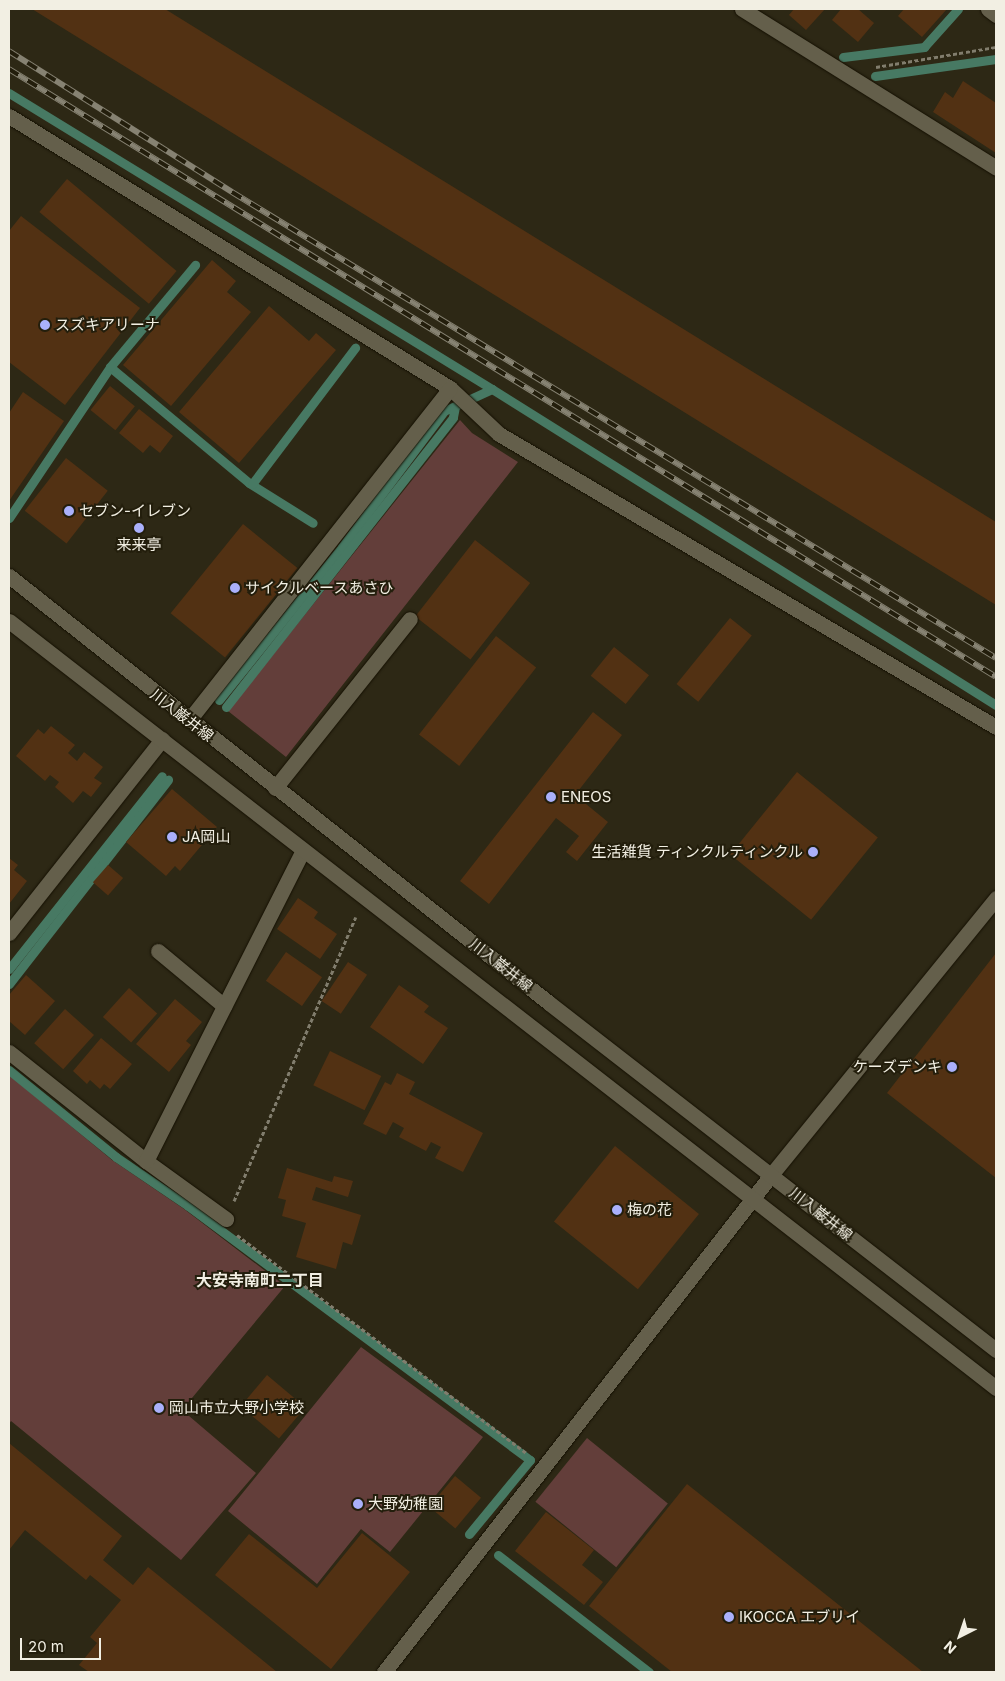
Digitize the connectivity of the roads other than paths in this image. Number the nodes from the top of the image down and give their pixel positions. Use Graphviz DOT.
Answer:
graph roads {
  1 [pos="742,9"];
  2 [pos="988,9"];
  3 [pos="996,15"];
  4 [pos="9,116"];
  5 [pos="996,168"];
  6 [pos="452,390"];
  7 [pos="9,576"];
  8 [pos="410,618"];
  9 [pos="9,621"];
  10 [pos="189,720"];
  11 [pos="996,727"];
  12 [pos="162,739"];
  13 [pos="275,788"];
  14 [pos="303,850"];
  15 [pos="996,898"];
  16 [pos="9,934"];
  17 [pos="158,951"];
  18 [pos="224,1006"];
  19 [pos="9,1052"];
  20 [pos="146,1161"];
  21 [pos="771,1175"];
  22 [pos="754,1198"];
  23 [pos="226,1219"];
  24 [pos="996,1350"];
  25 [pos="996,1388"];
  26 [pos="384,1672"];
  1 -- 5 [label="street"];
  2 -- 3 [label="street"];
  4 -- 6 [label="street"];
  6 -- 10 [label="street"];
  6 -- 11 [label="street"];
  7 -- 10 [label="street, 川入巌井線"];
  8 -- 13 [label="street"];
  9 -- 12 [label="street, 川入巌井線"];
  10 -- 13 [label="street, 川入巌井線"];
  12 -- 14 [label="street, 川入巌井線"];
  12 -- 16 [label="street"];
  13 -- 21 [label="street, 川入巌井線"];
  14 -- 18 [label="street"];
  14 -- 22 [label="street, 川入巌井線"];
  15 -- 21 [label="street"];
  17 -- 18 [label="street"];
  18 -- 20 [label="street"];
  19 -- 20 [label="street"];
  20 -- 23 [label="street"];
  21 -- 22 [label="street"];
  21 -- 24 [label="street, 川入巌井線"];
  22 -- 25 [label="street, 川入巌井線"];
  22 -- 26 [label="street"];
}
